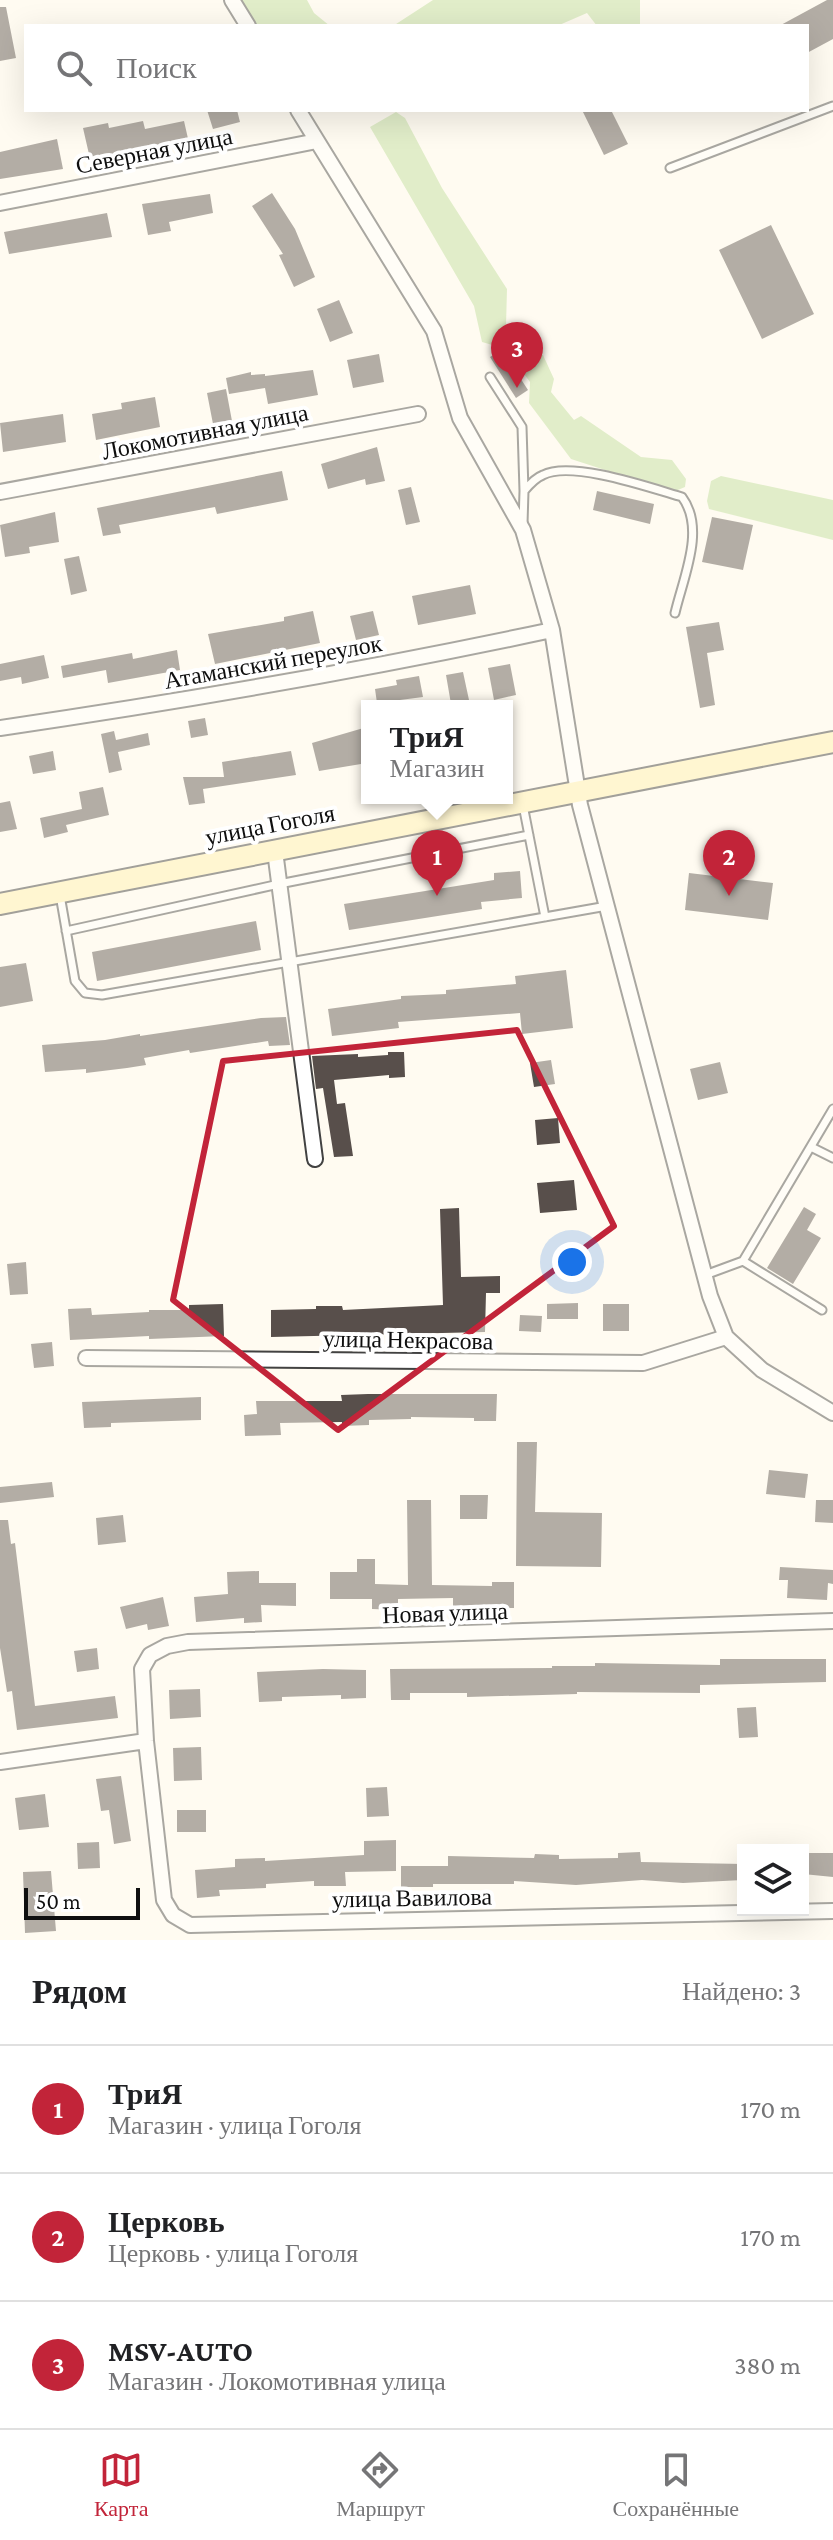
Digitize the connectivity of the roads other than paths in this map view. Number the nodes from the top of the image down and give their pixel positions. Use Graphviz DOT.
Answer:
graph roads {
  1 [pos="232,0"];
  2 [pos="247,24"];
  3 [pos="833,106"];
  4 [pos="299,112"];
  5 [pos="317,141"];
  6 [pos="670,168"];
  7 [pos="0,203"];
  8 [pos="490,377"];
  9 [pos="418,414"];
  10 [pos="524,491"];
  11 [pos="0,492"];
  12 [pos="523,530"];
  13 [pos="675,613"];
  14 [pos="552,630"];
  15 [pos="0,728"];
  16 [pos="833,742"];
  17 [pos="578,792"];
  18 [pos="522,803"];
  19 [pos="529,835"];
  20 [pos="275,851"];
  21 [pos="279,884"];
  22 [pos="60,893"];
  23 [pos="0,904"];
  24 [pos="607,906"];
  25 [pos="545,917"];
  26 [pos="66,931"];
  27 [pos="289,961"];
  28 [pos="833,1109"];
  29 [pos="811,1147"];
  30 [pos="833,1158"];
  31 [pos="315,1159"];
  32 [pos="743,1261"];
  33 [pos="705,1275"];
  34 [pos="822,1310"];
  35 [pos="726,1337"];
  36 [pos="86,1358"];
  37 [pos="833,1413"];
  38 [pos="833,1621"];
  39 [pos="146,1741"];
  40 [pos="0,1762"];
  41 [pos="833,1911"];
  1 -- 2 [label="street"];
  3 -- 6 [label="lane"];
  4 -- 5 [label="street"];
  5 -- 7 [label="street, Северная улица"];
  5 -- 12 [label="street"];
  8 -- 10 [label="lane"];
  9 -- 11 [label="street, Локомотивная улица"];
  10 -- 12 [label="lane"];
  10 -- 13 [label="lane"];
  12 -- 14 [label="street"];
  14 -- 15 [label="street, Атаманский переулок"];
  14 -- 17 [label="street"];
  16 -- 17 [label="main road, улица Гоголя"];
  17 -- 18 [label="main road, улица Гоголя"];
  17 -- 24 [label="street"];
  18 -- 19 [label="lane"];
  18 -- 20 [label="main road, улица Гоголя"];
  19 -- 21 [label="lane"];
  19 -- 25 [label="lane"];
  20 -- 21 [label="street"];
  20 -- 22 [label="main road, улица Гоголя"];
  21 -- 26 [label="lane"];
  21 -- 27 [label="street"];
  22 -- 23 [label="main road, улица Гоголя"];
  22 -- 26 [label="lane"];
  24 -- 25 [label="lane"];
  24 -- 33 [label="street"];
  25 -- 27 [label="lane"];
  26 -- 27 [label="lane"];
  27 -- 31 [label="street"];
  28 -- 29 [label="lane"];
  29 -- 30 [label="lane"];
  29 -- 32 [label="lane"];
  32 -- 33 [label="lane"];
  32 -- 34 [label="lane"];
  33 -- 35 [label="street"];
  35 -- 36 [label="street, улица Некрасова"];
  35 -- 37 [label="street"];
  38 -- 39 [label="street, Новая улица"];
  39 -- 40 [label="street"];
  39 -- 41 [label="street, улица Вавилова"];
}
